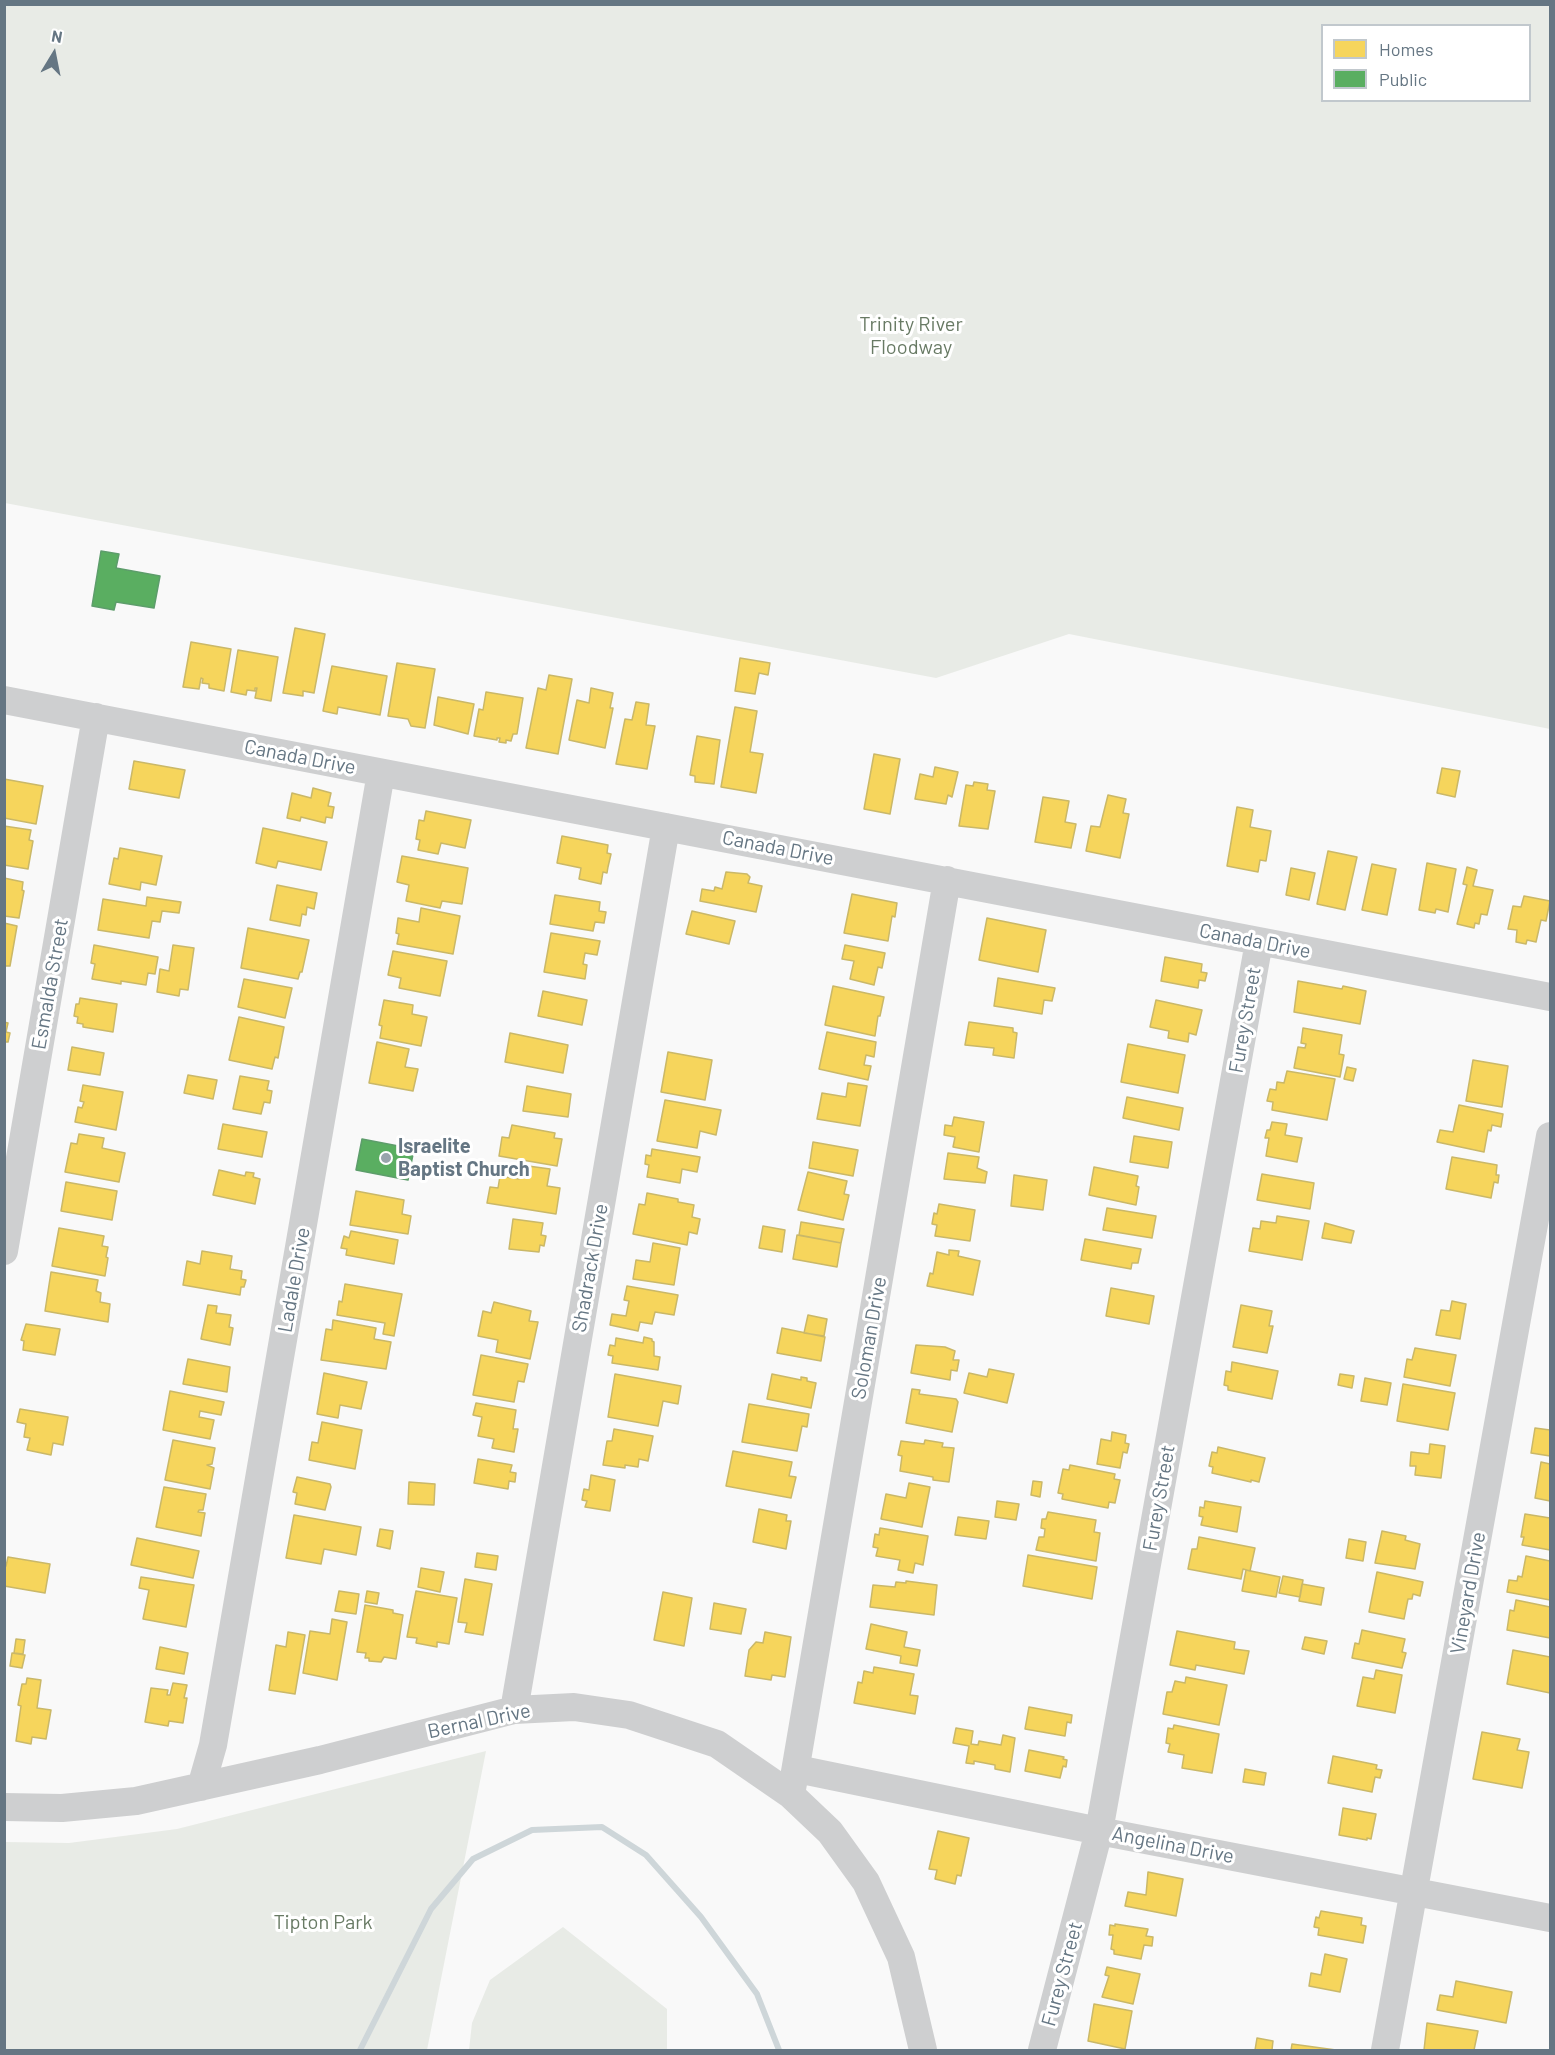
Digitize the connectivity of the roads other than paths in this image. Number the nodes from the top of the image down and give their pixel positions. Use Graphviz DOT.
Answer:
graph roads {
  1 [pos="4,700"];
  2 [pos="96,717"];
  3 [pos="381,773"];
  4 [pos="666,827"];
  5 [pos="947,880"];
  6 [pos="1259,942"];
  7 [pos="1551,998"];
  8 [pos="1551,1136"];
  9 [pos="4,1251"];
  10 [pos="514,1710"];
  11 [pos="794,1782"];
  12 [pos="201,1787"];
  13 [pos="4,1807"];
  14 [pos="1099,1831"];
  15 [pos="1414,1892"];
  16 [pos="1551,1918"];
  17 [pos="923,2050"];
  18 [pos="1042,2050"];
  19 [pos="1385,2050"];
  1 -- 2 [label="street, Canada Drive"];
  2 -- 3 [label="street, Canada Drive"];
  2 -- 9 [label="street, Esmalda Street"];
  3 -- 4 [label="street, Canada Drive"];
  3 -- 12 [label="street, Ladale Drive"];
  4 -- 5 [label="street, Canada Drive"];
  4 -- 10 [label="street, Shadrack Drive"];
  5 -- 6 [label="street, Canada Drive"];
  5 -- 11 [label="street, Soloman Drive"];
  6 -- 7 [label="street, Canada Drive"];
  6 -- 14 [label="street, Furey Street"];
  8 -- 15 [label="street, Vineyard Drive"];
  10 -- 11 [label="street, Bernal Drive"];
  10 -- 12 [label="street, Bernal Drive"];
  11 -- 14 [label="street, Angelina Drive"];
  11 -- 17 [label="street, Bernal Drive"];
  12 -- 13 [label="street, Bernal Drive"];
  14 -- 15 [label="street, Angelina Drive"];
  14 -- 18 [label="street, Furey Street"];
  15 -- 16 [label="street, Angelina Drive"];
  15 -- 19 [label="street, Vineyard Drive"];
}
